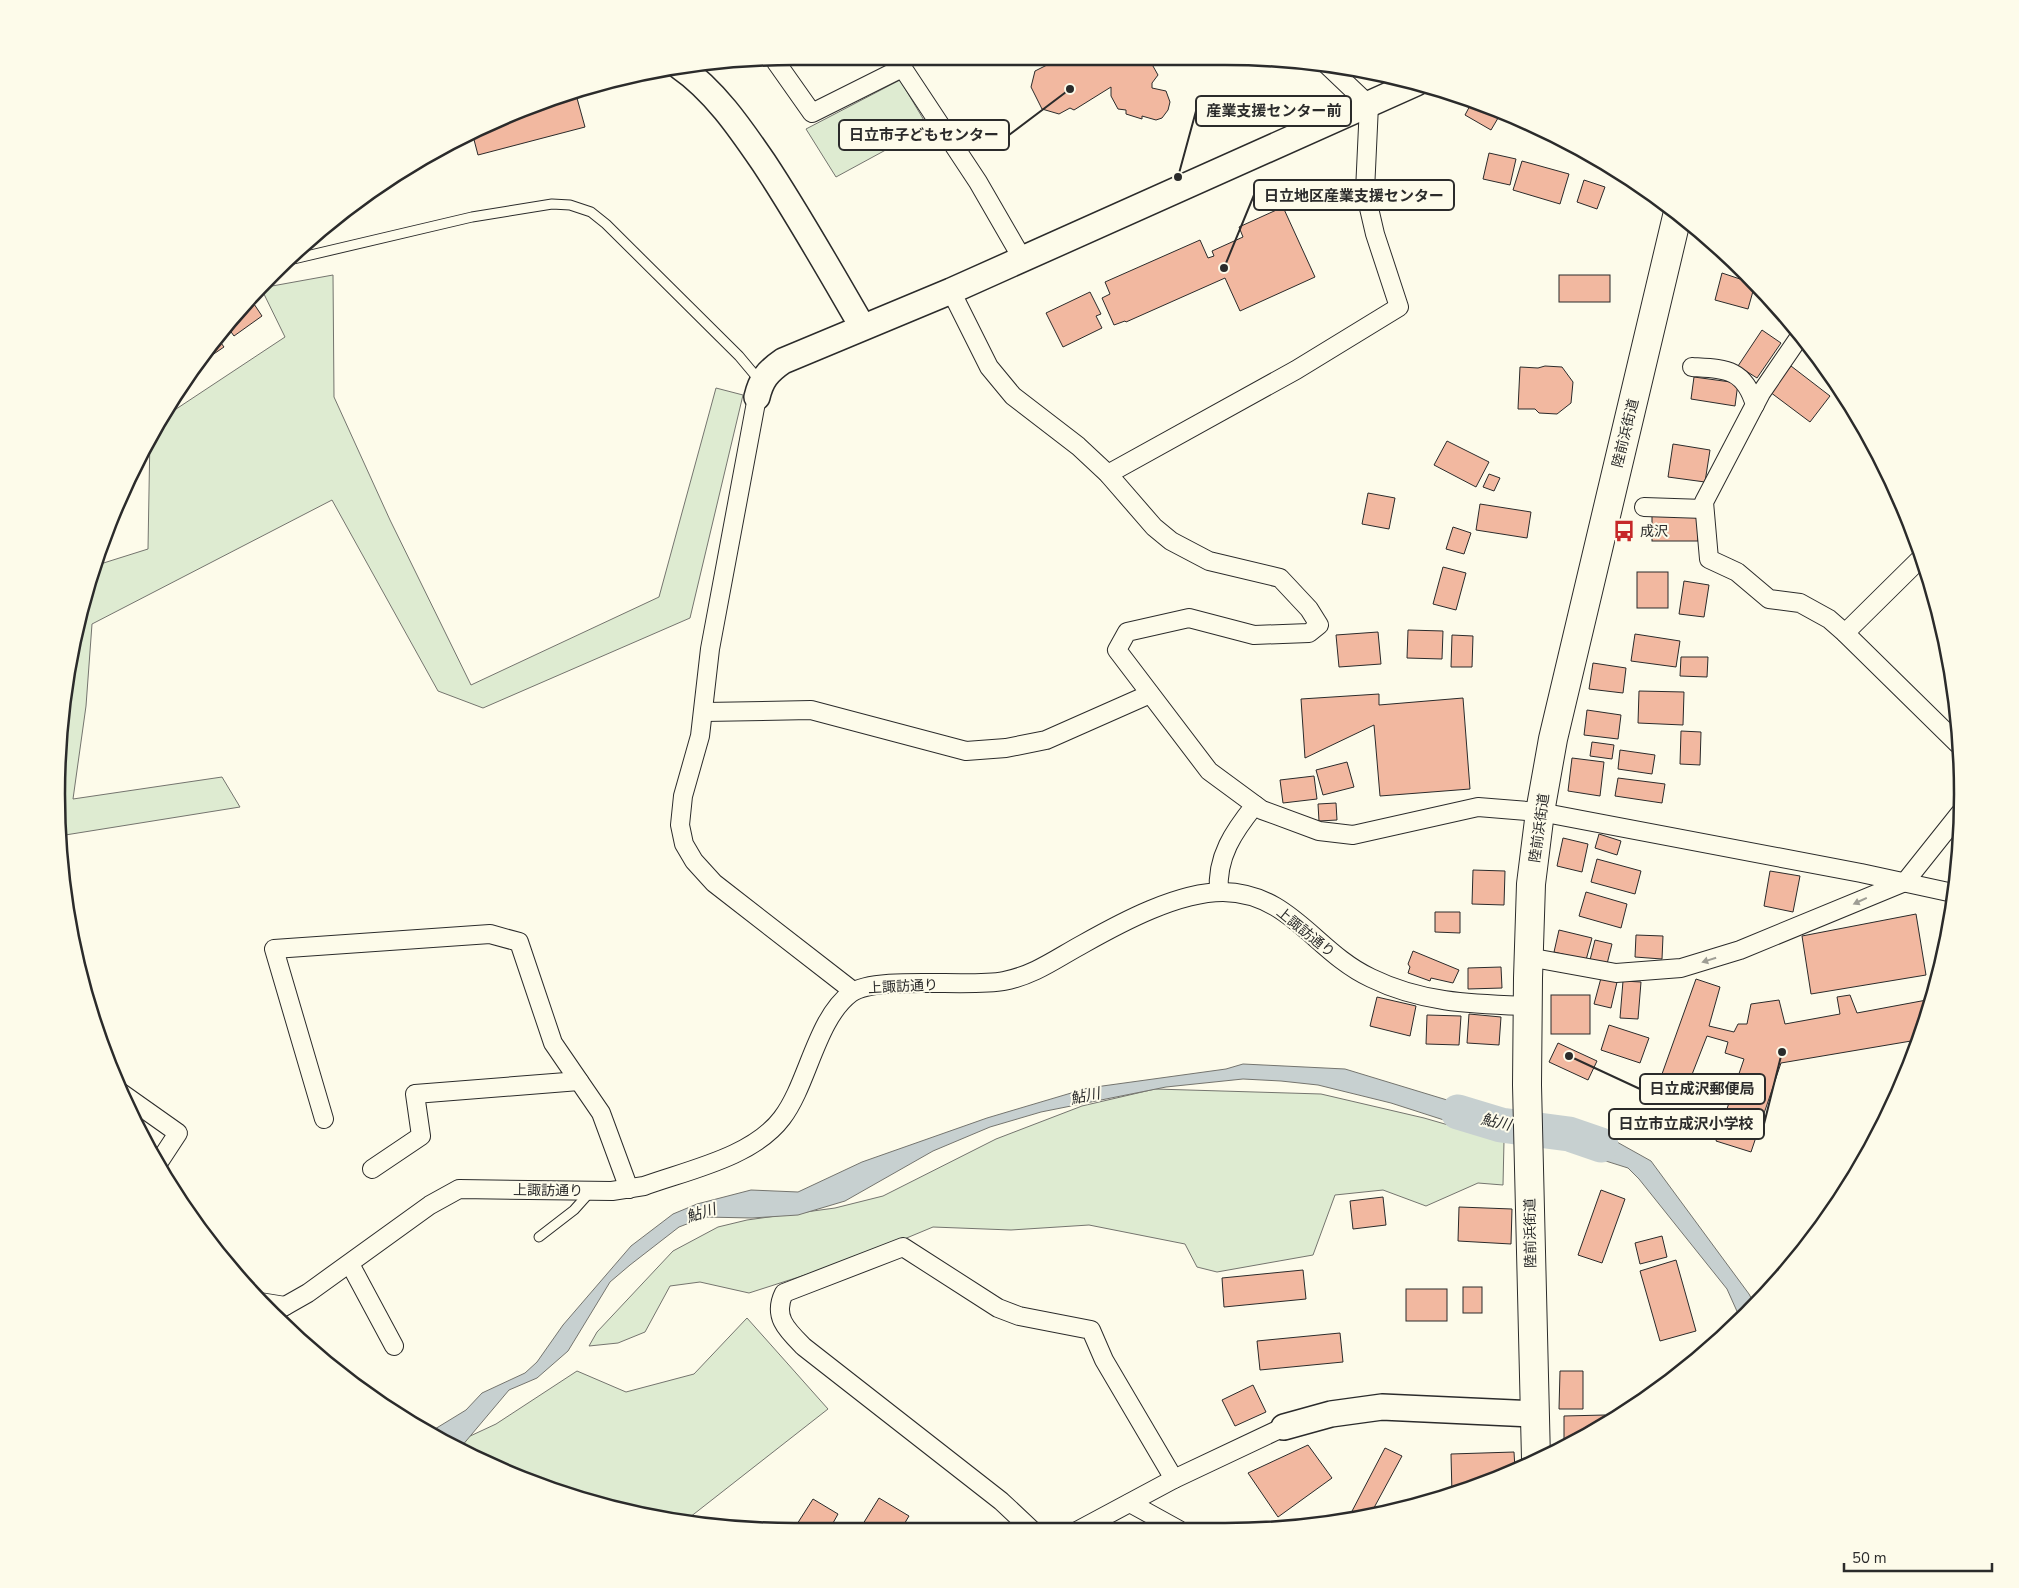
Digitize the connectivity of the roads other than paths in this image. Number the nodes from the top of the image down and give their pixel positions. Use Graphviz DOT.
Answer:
graph roads {
  1 [pos="898,65"];
  2 [pos="901,65"];
  3 [pos="779,66"];
  4 [pos="689,73"];
  5 [pos="1336,74"];
  6 [pos="1403,87"];
  7 [pos="1369,105"];
  8 [pos="1676,221"];
  9 [pos="302,257"];
  10 [pos="1023,260"];
  11 [pos="951,292"];
  12 [pos="862,326"];
  13 [pos="1796,342"];
  14 [pos="1692,367"];
  15 [pos="759,389"];
  16 [pos="1755,405"];
  17 [pos="1108,474"];
  18 [pos="1644,507"];
  19 [pos="1704,509"];
  20 [pos="1916,563"];
  21 [pos="1845,632"];
  22 [pos="1150,694"];
  23 [pos="704,712"];
  24 [pos="1951,737"];
  25 [pos="1255,805"];
  26 [pos="1540,812"];
  27 [pos="1953,822"];
  28 [pos="1905,882"];
  29 [pos="1220,892"];
  30 [pos="1948,892"];
  31 [pos="1528,957"];
  32 [pos="853,991"];
  33 [pos="1527,1006"];
  34 [pos="579,1081"];
  35 [pos="133,1101"];
  36 [pos="324,1119"];
  37 [pos="162,1157"];
  38 [pos="372,1169"];
  39 [pos="628,1189"];
  40 [pos="592,1191"];
  41 [pos="539,1237"];
  42 [pos="350,1264"];
  43 [pos="279,1309"];
  44 [pos="394,1346"];
  45 [pos="1534,1414"];
  46 [pos="1284,1427"];
  47 [pos="1536,1453"];
  48 [pos="1174,1479"];
  49 [pos="1130,1503"];
  50 [pos="1024,1523"];
  51 [pos="1092,1523"];
  52 [pos="1166,1523"];
  1 -- 3 [label="street"];
  2 -- 10 [label="street"];
  4 -- 12 [label="street"];
  5 -- 7 [label="street"];
  6 -- 7 [label="street"];
  7 -- 10 [label="street"];
  7 -- 17 [label="street"];
  8 -- 26 [label="highway, 陸前浜街道"];
  9 -- 15 [label="lane"];
  10 -- 11 [label="street"];
  11 -- 12 [label="street"];
  11 -- 17 [label="street"];
  12 -- 15 [label="street"];
  13 -- 16 [label="street"];
  14 -- 16 [label="street"];
  15 -- 23 [label="street"];
  16 -- 19 [label="street"];
  17 -- 22 [label="street"];
  18 -- 19 [label="street"];
  19 -- 21 [label="street"];
  20 -- 21 [label="street"];
  21 -- 24 [label="street"];
  22 -- 23 [label="street"];
  22 -- 25 [label="street"];
  23 -- 32 [label="street"];
  25 -- 26 [label="street"];
  25 -- 29 [label="street"];
  26 -- 28 [label="street"];
  26 -- 31 [label="highway, 陸前浜街道"];
  27 -- 28 [label="street"];
  28 -- 30 [label="street"];
  28 -- 31 [label="street, one-way"];
  29 -- 32 [label="street, 上諏訪通り"];
  29 -- 33 [label="street, 上諏訪通り"];
  31 -- 33 [label="highway, 陸前浜街道"];
  32 -- 39 [label="street, 上諏訪通り"];
  33 -- 45 [label="highway, 陸前浜街道"];
  34 -- 36 [label="street"];
  34 -- 38 [label="street"];
  34 -- 39 [label="street"];
  35 -- 37 [label="street"];
  39 -- 40 [label="street, 上諏訪通り"];
  40 -- 41 [label="lane"];
  40 -- 42 [label="street, 上諏訪通り"];
  42 -- 43 [label="street, 上諏訪通り"];
  42 -- 44 [label="street"];
  45 -- 46 [label="street"];
  45 -- 47 [label="highway, 陸前浜街道"];
  46 -- 48 [label="street"];
  48 -- 49 [label="street"];
  48 -- 50 [label="street"];
  49 -- 51 [label="street"];
  49 -- 52 [label="street"];
}
